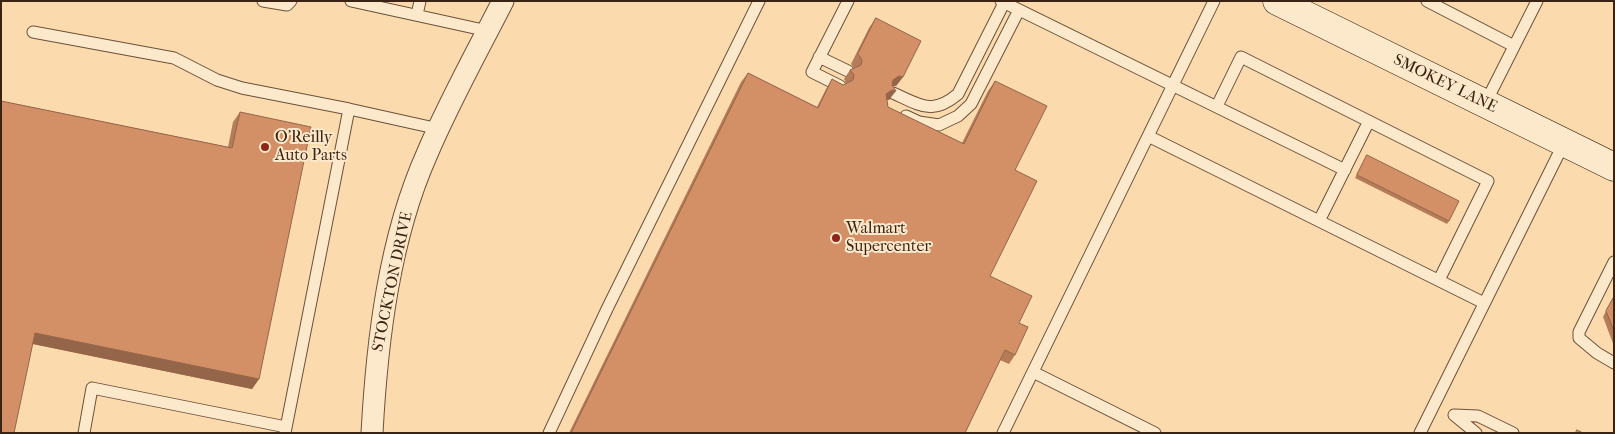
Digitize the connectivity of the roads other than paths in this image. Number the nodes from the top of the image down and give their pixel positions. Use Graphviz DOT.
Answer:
graph roads {
  1 [pos="263,1"];
  2 [pos="291,1"];
  3 [pos="351,1"];
  4 [pos="420,1"];
  5 [pos="502,1"];
  6 [pos="759,1"];
  7 [pos="848,1"];
  8 [pos="1214,1"];
  9 [pos="1277,1"];
  10 [pos="1427,1"];
  11 [pos="1538,1"];
  12 [pos="1002,2"];
  13 [pos="1019,10"];
  14 [pos="417,15"];
  15 [pos="488,31"];
  16 [pos="33,32"];
  17 [pos="1514,46"];
  18 [pos="819,57"];
  19 [pos="848,71"];
  20 [pos="1173,84"];
  21 [pos="840,86"];
  22 [pos="893,93"];
  23 [pos="1484,104"];
  24 [pos="1217,106"];
  25 [pos="349,109"];
  26 [pos="894,111"];
  27 [pos="1368,122"];
  28 [pos="439,129"];
  29 [pos="1148,136"];
  30 [pos="1564,143"];
  31 [pos="1614,167"];
  32 [pos="1345,170"];
  33 [pos="1319,221"];
  34 [pos="1614,262"];
  35 [pos="1439,280"];
  36 [pos="1484,303"];
  37 [pos="1614,363"];
  38 [pos="1033,372"];
  39 [pos="1434,406"];
  40 [pos="1454,415"];
  41 [pos="286,430"];
  42 [pos="84,433"];
  43 [pos="372,433"];
  44 [pos="549,433"];
  45 [pos="1003,433"];
  46 [pos="1156,433"];
  47 [pos="1420,433"];
  48 [pos="1476,433"];
  49 [pos="1513,433"];
  1 -- 2 [label="lane"];
  3 -- 14 [label="lane"];
  4 -- 14 [label="lane"];
  5 -- 15 [label="street, STOCKTON DRIVE"];
  6 -- 44 [label="lane"];
  7 -- 18 [label="lane"];
  8 -- 20 [label="lane"];
  9 -- 23 [label="street, SMOKEY LANE"];
  10 -- 17 [label="lane"];
  11 -- 17 [label="lane"];
  12 -- 13 [label="lane"];
  12 -- 22 [label="lane"];
  13 -- 20 [label="lane"];
  13 -- 26 [label="lane"];
  14 -- 15 [label="lane"];
  15 -- 28 [label="street, STOCKTON DRIVE"];
  16 -- 25 [label="lane"];
  17 -- 23 [label="lane"];
  18 -- 19 [label="lane"];
  18 -- 21 [label="lane"];
  20 -- 24 [label="lane"];
  20 -- 29 [label="lane"];
  23 -- 30 [label="street, SMOKEY LANE"];
  24 -- 27 [label="lane"];
  24 -- 32 [label="lane"];
  25 -- 28 [label="lane"];
  25 -- 41 [label="lane"];
  27 -- 32 [label="lane"];
  27 -- 35 [label="lane"];
  28 -- 43 [label="street, STOCKTON DRIVE"];
  29 -- 33 [label="lane"];
  29 -- 38 [label="lane"];
  30 -- 31 [label="street, SMOKEY LANE"];
  30 -- 36 [label="lane"];
  32 -- 33 [label="lane"];
  33 -- 35 [label="lane"];
  34 -- 37 [label="lane"];
  35 -- 36 [label="lane"];
  36 -- 39 [label="lane"];
  38 -- 45 [label="lane"];
  38 -- 46 [label="lane"];
  39 -- 40 [label="lane"];
  39 -- 47 [label="lane"];
  40 -- 48 [label="lane"];
  40 -- 49 [label="lane"];
  41 -- 42 [label="lane"];
}
